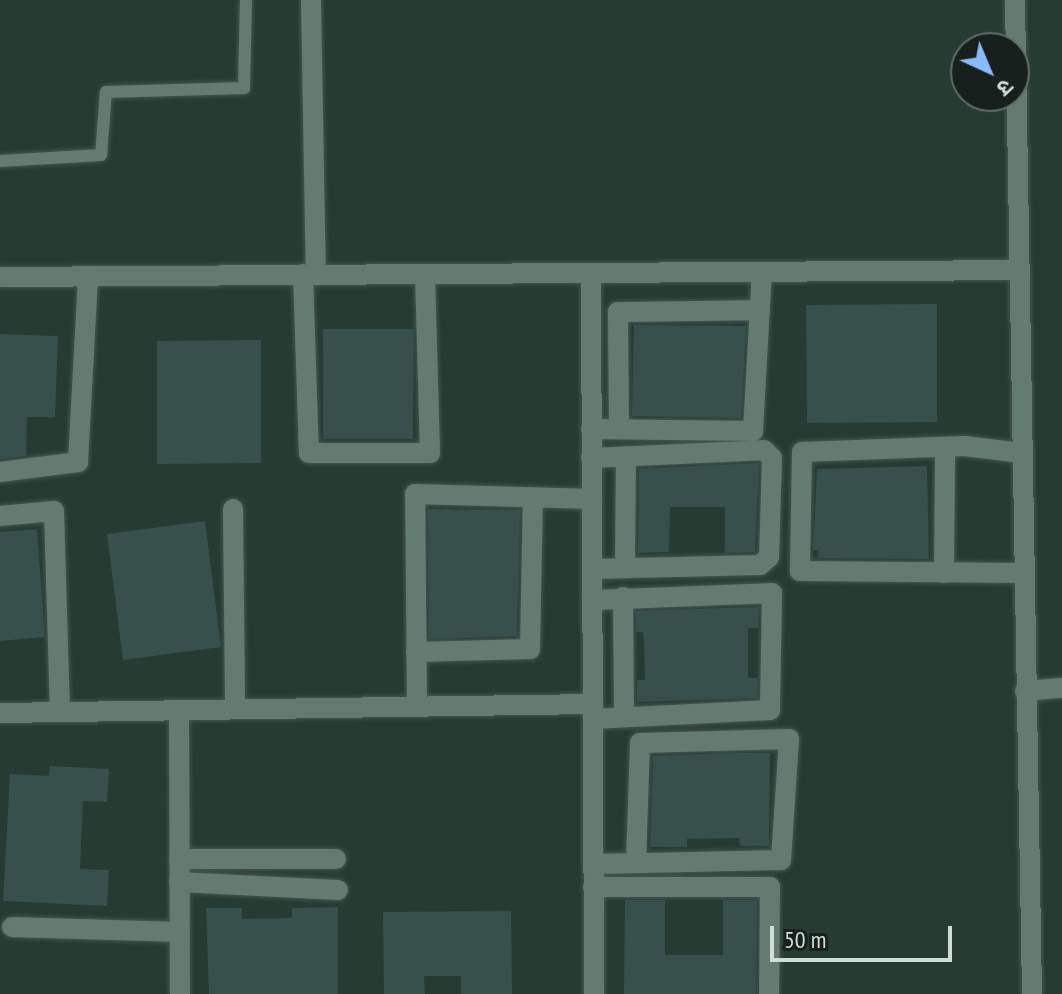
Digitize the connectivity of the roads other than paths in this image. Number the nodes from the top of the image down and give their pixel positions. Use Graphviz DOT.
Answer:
graph roads {
  1 [pos="246,0"];
  2 [pos="311,0"];
  3 [pos="1015,0"];
  4 [pos="0,161"];
  5 [pos="1020,270"];
  6 [pos="762,272"];
  7 [pos="591,273"];
  8 [pos="309,274"];
  9 [pos="425,274"];
  10 [pos="88,276"];
  11 [pos="0,277"];
  12 [pos="760,310"];
  13 [pos="591,429"];
  14 [pos="619,429"];
  15 [pos="945,447"];
  16 [pos="1022,453"];
  17 [pos="626,456"];
  18 [pos="591,458"];
  19 [pos="0,472"];
  20 [pos="533,499"];
  21 [pos="592,499"];
  22 [pos="233,509"];
  23 [pos="0,516"];
  24 [pos="625,567"];
  25 [pos="592,569"];
  26 [pos="944,573"];
  27 [pos="1024,573"];
  28 [pos="623,597"];
  29 [pos="592,600"];
  30 [pos="416,652"];
  31 [pos="1062,688"];
  32 [pos="1025,691"];
  33 [pos="417,706"];
  34 [pos="235,709"];
  35 [pos="179,710"];
  36 [pos="592,711"];
  37 [pos="60,712"];
  38 [pos="0,713"];
  39 [pos="624,717"];
  40 [pos="179,859"];
  41 [pos="336,859"];
  42 [pos="636,862"];
  43 [pos="593,864"];
  44 [pos="179,882"];
  45 [pos="593,887"];
  46 [pos="338,890"];
  47 [pos="12,927"];
  48 [pos="180,932"];
  49 [pos="180,994"];
  50 [pos="594,994"];
  51 [pos="769,994"];
  52 [pos="1032,994"];
  1 -- 4 [label="lane"];
  2 -- 8 [label="street"];
  3 -- 5 [label="street"];
  5 -- 6 [label="street"];
  5 -- 16 [label="street"];
  6 -- 7 [label="street"];
  6 -- 12 [label="street"];
  7 -- 9 [label="street"];
  7 -- 13 [label="street"];
  8 -- 9 [label="street"];
  8 -- 9 [label="street"];
  8 -- 10 [label="street"];
  10 -- 11 [label="street"];
  10 -- 19 [label="street"];
  12 -- 14 [label="street"];
  12 -- 14 [label="street"];
  13 -- 14 [label="street"];
  13 -- 18 [label="street"];
  15 -- 16 [label="street"];
  15 -- 26 [label="street"];
  15 -- 26 [label="street"];
  16 -- 27 [label="street"];
  17 -- 18 [label="street"];
  17 -- 24 [label="street"];
  17 -- 24 [label="street"];
  18 -- 21 [label="street"];
  20 -- 21 [label="street"];
  20 -- 30 [label="street"];
  20 -- 30 [label="street"];
  21 -- 25 [label="street"];
  22 -- 34 [label="street"];
  23 -- 37 [label="street"];
  24 -- 25 [label="street"];
  25 -- 29 [label="street"];
  26 -- 27 [label="street"];
  27 -- 32 [label="street"];
  28 -- 29 [label="street"];
  28 -- 39 [label="street"];
  28 -- 39 [label="street"];
  29 -- 36 [label="street"];
  30 -- 33 [label="street"];
  31 -- 32 [label="street"];
  32 -- 52 [label="street"];
  33 -- 34 [label="street"];
  33 -- 36 [label="street"];
  34 -- 35 [label="street"];
  35 -- 37 [label="street"];
  35 -- 40 [label="street"];
  36 -- 39 [label="street"];
  36 -- 43 [label="street"];
  37 -- 38 [label="street"];
  40 -- 41 [label="street"];
  40 -- 44 [label="street"];
  42 -- 42 [label="street"];
  42 -- 43 [label="street"];
  43 -- 45 [label="street"];
  44 -- 46 [label="street"];
  44 -- 48 [label="street"];
  45 -- 50 [label="street"];
  45 -- 51 [label="street"];
  47 -- 48 [label="street"];
  48 -- 49 [label="street"];
}
